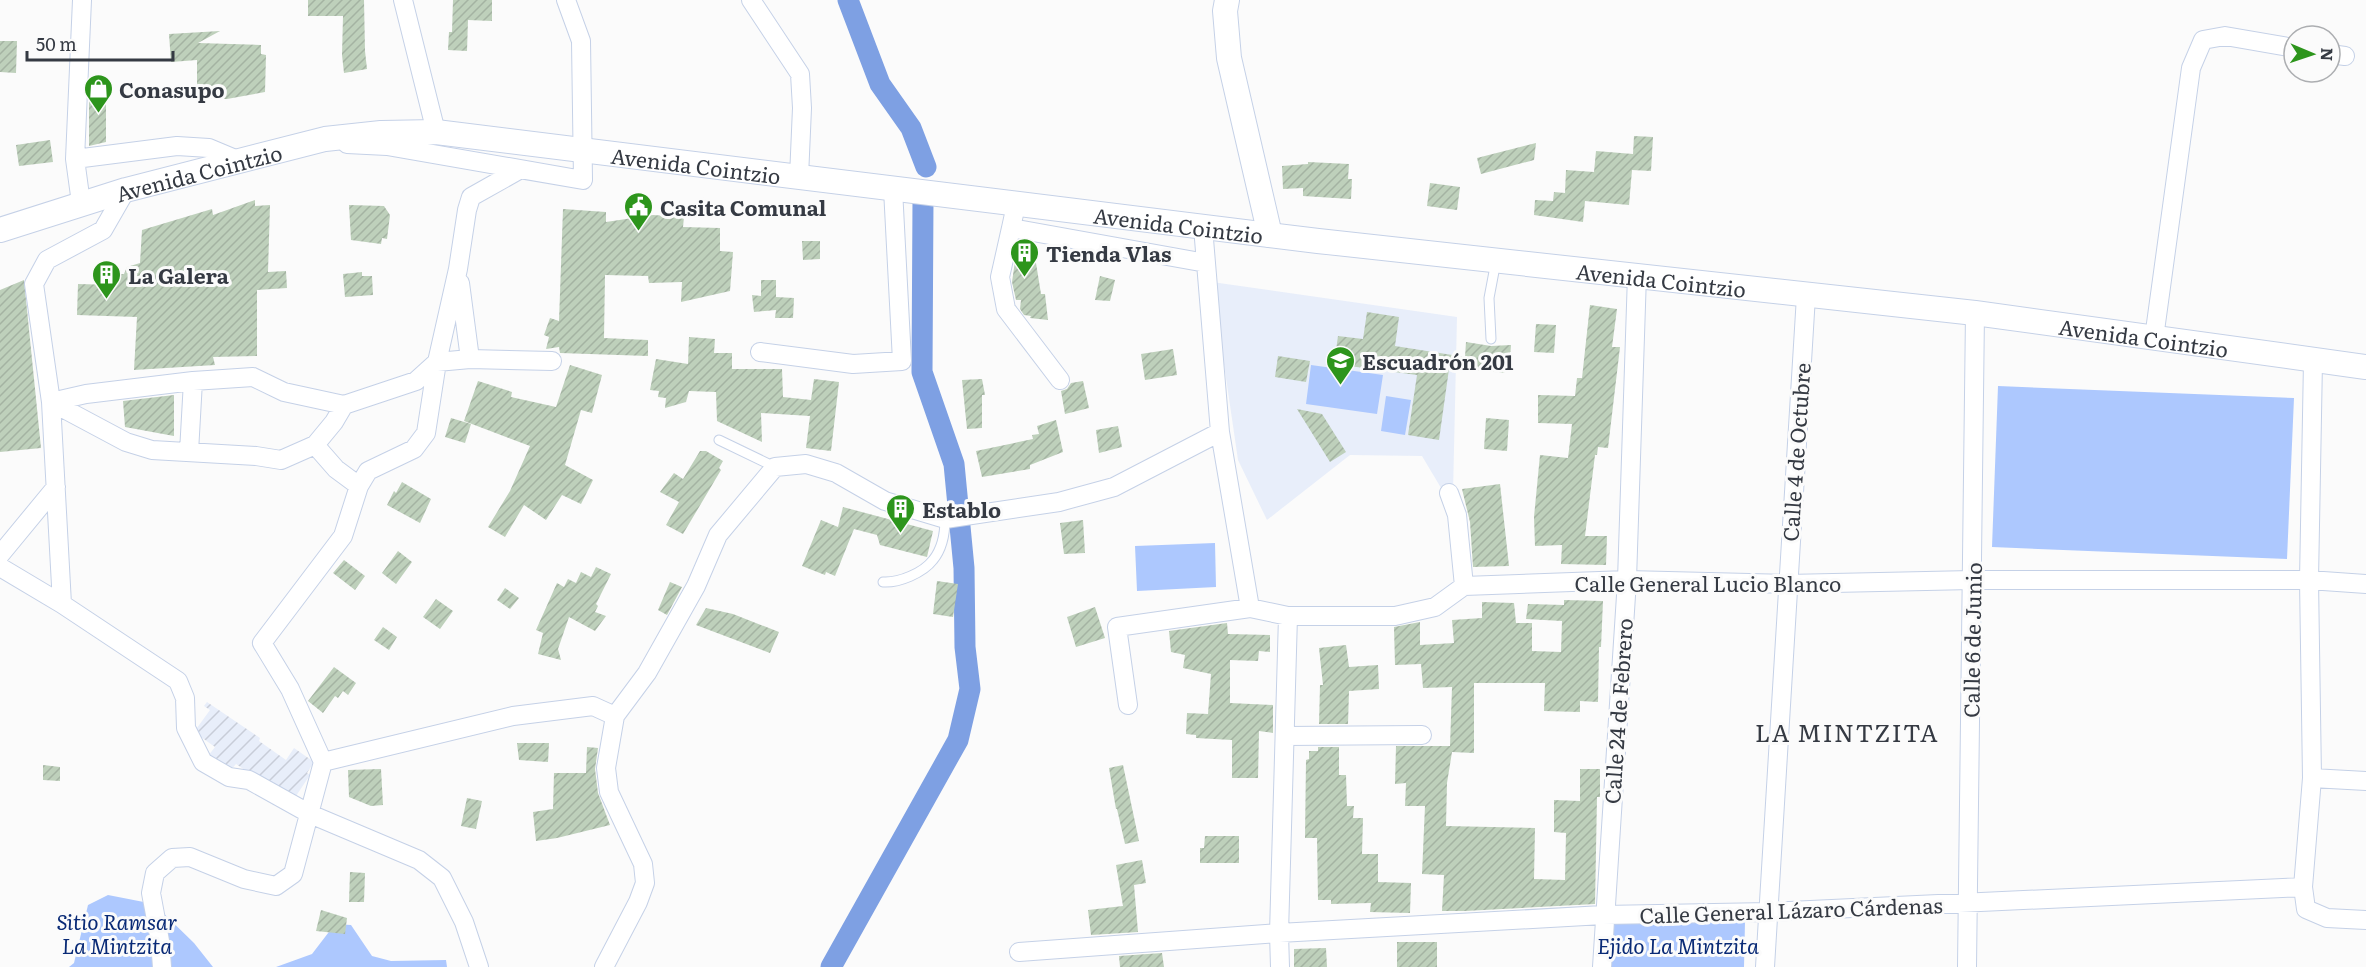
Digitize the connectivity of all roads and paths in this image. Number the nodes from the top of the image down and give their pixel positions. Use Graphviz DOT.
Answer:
graph roads {
  1 [pos="82,0"];
  2 [pos="403,0"];
  3 [pos="566,0"];
  4 [pos="751,0"];
  5 [pos="1227,0"];
  6 [pos="2282,46"];
  7 [pos="436,132"];
  8 [pos="325,139"];
  9 [pos="583,150"];
  10 [pos="75,159"];
  11 [pos="240,161"];
  12 [pos="519,170"];
  13 [pos="799,177"];
  14 [pos="892,189"];
  15 [pos="126,190"];
  16 [pos="81,203"];
  17 [pos="1013,216"];
  18 [pos="1203,227"];
  19 [pos="0,230"];
  20 [pos="1270,235"];
  21 [pos="1496,260"];
  22 [pos="1206,263"];
  23 [pos="458,269"];
  24 [pos="1637,275"];
  25 [pos="1806,296"];
  26 [pos="1975,314"];
  27 [pos="2154,338"];
  28 [pos="1491,339"];
  29 [pos="760,352"];
  30 [pos="470,359"];
  31 [pos="552,361"];
  32 [pos="2313,361"];
  33 [pos="437,362"];
  34 [pos="2366,367"];
  35 [pos="1060,380"];
  36 [pos="193,381"];
  37 [pos="51,402"];
  38 [pos="344,405"];
  39 [pos="1220,432"];
  40 [pos="719,440"];
  41 [pos="315,445"];
  42 [pos="189,452"];
  43 [pos="775,467"];
  44 [pos="359,486"];
  45 [pos="56,487"];
  46 [pos="1449,493"];
  47 [pos="953,518"];
  48 [pos="0,555"];
  49 [pos="0,567"];
  50 [pos="1627,580"];
  51 [pos="1972,580"];
  52 [pos="2309,580"];
  53 [pos="883,582"];
  54 [pos="1787,584"];
  55 [pos="2366,584"];
  56 [pos="1464,586"];
  57 [pos="62,604"];
  58 [pos="1250,608"];
  59 [pos="1288,616"];
  60 [pos="1128,705"];
  61 [pos="615,716"];
  62 [pos="1422,735"];
  63 [pos="1285,736"];
  64 [pos="323,762"];
  65 [pos="2312,778"];
  66 [pos="2366,781"];
  67 [pos="310,813"];
  68 [pos="2303,887"];
  69 [pos="1967,903"];
  70 [pos="1769,912"];
  71 [pos="1603,915"];
  72 [pos="2366,920"];
  73 [pos="1279,933"];
  74 [pos="1019,952"];
  75 [pos="162,967"];
  76 [pos="479,967"];
  77 [pos="604,967"];
  78 [pos="1280,967"];
  79 [pos="1602,967"];
  80 [pos="1765,967"];
  81 [pos="1966,967"];
  1 -- 10 [label="street"];
  2 -- 7 [label="street"];
  3 -- 9 [label="street"];
  4 -- 13 [label="street"];
  5 -- 20 [label="main road"];
  6 -- 27 [label="street"];
  7 -- 8 [label="main road, Avenida Cointzio"];
  7 -- 9 [label="main road, Avenida Cointzio"];
  8 -- 11 [label="main road, Avenida Cointzio"];
  8 -- 12 [label="street"];
  9 -- 12 [label="street"];
  9 -- 13 [label="main road, Avenida Cointzio"];
  10 -- 11 [label="street"];
  10 -- 16 [label="street"];
  11 -- 15 [label="main road, Avenida Cointzio"];
  12 -- 23 [label="street"];
  13 -- 14 [label="main road, Avenida Cointzio"];
  14 -- 17 [label="main road, Avenida Cointzio"];
  14 -- 29 [label="street"];
  15 -- 16 [label="main road, Avenida Cointzio"];
  15 -- 37 [label="street"];
  16 -- 19 [label="main road, Avenida Cointzio"];
  17 -- 18 [label="main road, Avenida Cointzio"];
  17 -- 22 [label="street"];
  17 -- 35 [label="street"];
  18 -- 20 [label="main road, Avenida Cointzio"];
  18 -- 22 [label="street"];
  20 -- 21 [label="main road, Avenida Cointzio"];
  21 -- 24 [label="main road, Avenida Cointzio"];
  21 -- 28 [label="lane"];
  22 -- 39 [label="street"];
  23 -- 30 [label="street"];
  23 -- 33 [label="street"];
  24 -- 25 [label="main road, Avenida Cointzio"];
  24 -- 50 [label="street, Calle 24 de Febrero"];
  25 -- 26 [label="main road, Avenida Cointzio"];
  25 -- 54 [label="street, Calle 4 de Octubre"];
  26 -- 27 [label="main road, Avenida Cointzio"];
  26 -- 51 [label="street, Calle 6 de Junio"];
  27 -- 32 [label="main road, Avenida Cointzio"];
  30 -- 31 [label="street"];
  30 -- 33 [label="street"];
  32 -- 34 [label="main road, Avenida Cointzio"];
  32 -- 52 [label="street"];
  33 -- 38 [label="street"];
  33 -- 44 [label="street"];
  36 -- 37 [label="street"];
  36 -- 38 [label="street"];
  36 -- 42 [label="street"];
  37 -- 42 [label="street"];
  37 -- 45 [label="street"];
  38 -- 41 [label="street"];
  39 -- 47 [label="street"];
  39 -- 58 [label="street"];
  40 -- 43 [label="lane"];
  41 -- 42 [label="street"];
  41 -- 44 [label="street"];
  43 -- 47 [label="street"];
  43 -- 61 [label="street"];
  44 -- 64 [label="street"];
  45 -- 48 [label="street"];
  45 -- 57 [label="street"];
  46 -- 56 [label="street"];
  47 -- 53 [label="lane"];
  49 -- 57 [label="street"];
  50 -- 54 [label="street, Calle General Lucio Blanco"];
  50 -- 56 [label="street, Calle General Lucio Blanco"];
  50 -- 71 [label="street, Calle 24 de Febrero"];
  51 -- 52 [label="street, Calle General Lucio Blanco"];
  51 -- 54 [label="street, Calle General Lucio Blanco"];
  51 -- 69 [label="street, Calle 6 de Junio"];
  52 -- 55 [label="street, Calle General Lucio Blanco"];
  52 -- 65 [label="street"];
  54 -- 70 [label="street, Calle 4 de Octubre"];
  56 -- 59 [label="street"];
  57 -- 67 [label="street"];
  58 -- 59 [label="street"];
  58 -- 60 [label="street"];
  59 -- 63 [label="street"];
  61 -- 64 [label="street"];
  61 -- 77 [label="street"];
  62 -- 63 [label="street"];
  63 -- 73 [label="street"];
  64 -- 67 [label="street"];
  65 -- 66 [label="street"];
  65 -- 68 [label="street"];
  67 -- 75 [label="street"];
  67 -- 76 [label="street"];
  68 -- 69 [label="street, Calle General Lázaro Cárdenas"];
  68 -- 72 [label="street"];
  69 -- 70 [label="street, Calle General Lázaro Cárdenas"];
  69 -- 81 [label="street, Calle 6 de Junio"];
  70 -- 71 [label="street, Calle General Lázaro Cárdenas"];
  70 -- 80 [label="street, Calle 4 de Octubre"];
  71 -- 73 [label="street, Calle General Lázaro Cárdenas"];
  71 -- 79 [label="street, Calle 24 de Febrero"];
  73 -- 74 [label="street, Calle General Lázaro Cárdenas"];
  73 -- 78 [label="street"];
}
